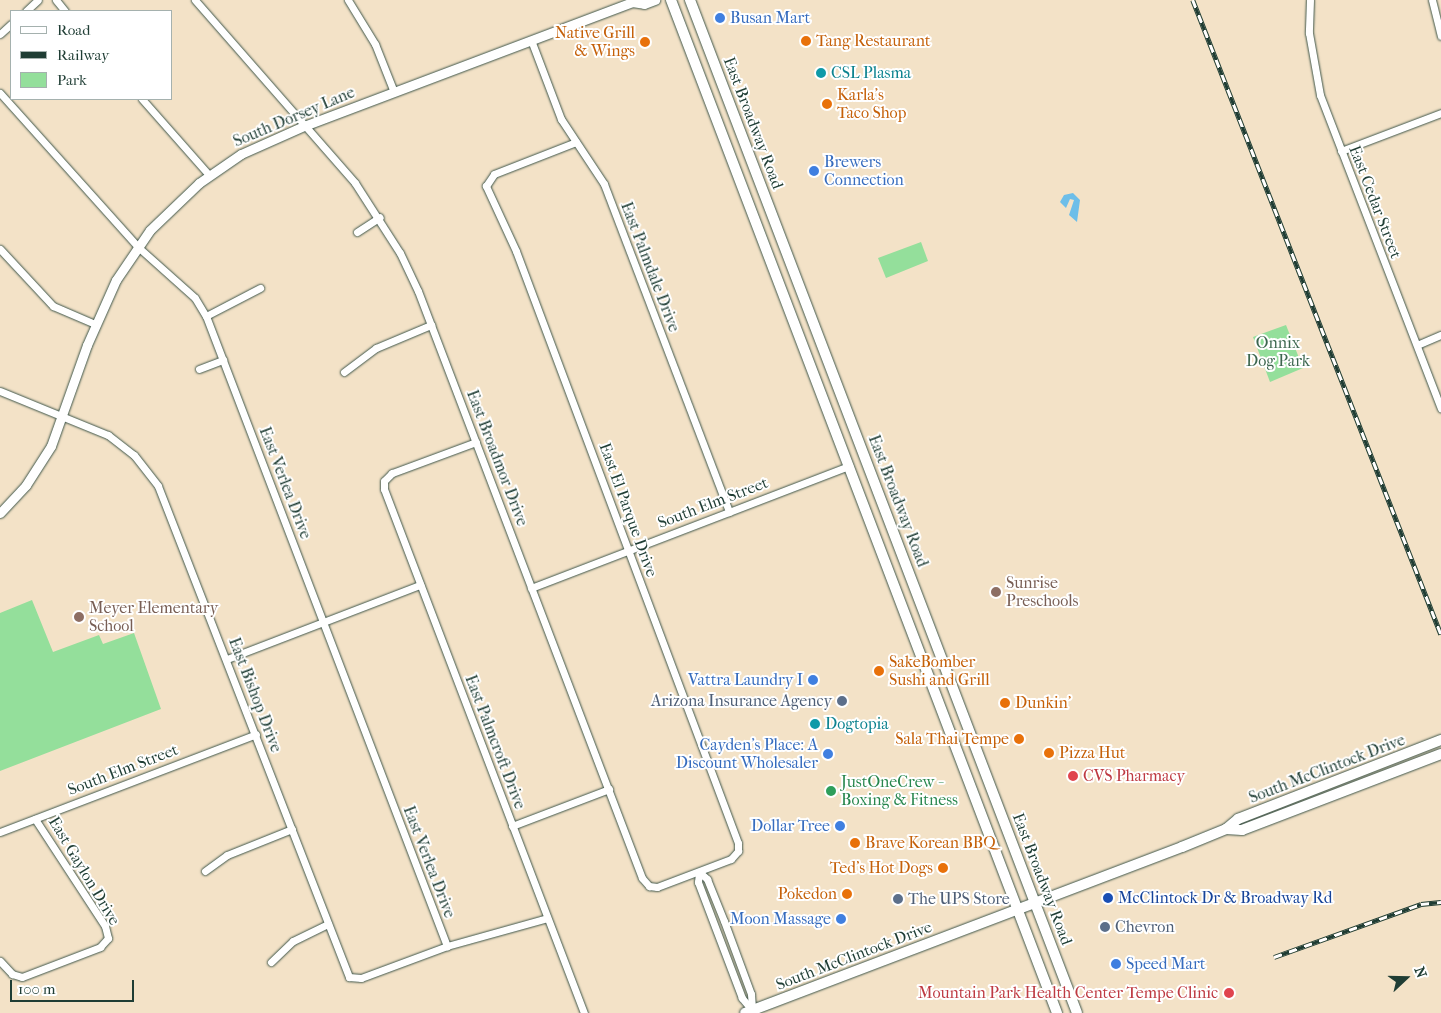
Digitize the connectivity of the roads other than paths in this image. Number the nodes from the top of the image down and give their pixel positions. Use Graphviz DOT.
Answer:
graph roads {
  1 [pos="38,0"];
  2 [pos="56,0"];
  3 [pos="195,0"];
  4 [pos="348,0"];
  5 [pos="655,0"];
  6 [pos="670,0"];
  7 [pos="690,0"];
  8 [pos="1310,0"];
  9 [pos="1432,0"];
  10 [pos="632,1"];
  11 [pos="27,10"];
  12 [pos="64,10"];
  13 [pos="10,25"];
  14 [pos="0,34"];
  15 [pos="1441,36"];
  16 [pos="531,40"];
  17 [pos="394,92"];
  18 [pos="0,93"];
  19 [pos="143,100"];
  20 [pos="1441,114"];
  21 [pos="304,126"];
  22 [pos="576,142"];
  23 [pos="1341,151"];
  24 [pos="209,174"];
  25 [pos="380,217"];
  26 [pos="776,224"];
  27 [pos="758,228"];
  28 [pos="357,232"];
  29 [pos="138,247"];
  30 [pos="0,249"];
  31 [pos="260,288"];
  32 [pos="206,316"];
  33 [pos="95,324"];
  34 [pos="431,325"];
  35 [pos="1441,335"];
  36 [pos="1417,345"];
  37 [pos="223,360"];
  38 [pos="199,369"];
  39 [pos="344,372"];
  40 [pos="0,391"];
  41 [pos="1441,408"];
  42 [pos="64,415"];
  43 [pos="476,442"];
  44 [pos="866,460"];
  45 [pos="849,466"];
  46 [pos="729,512"];
  47 [pos="0,513"];
  48 [pos="628,551"];
  49 [pos="420,585"];
  50 [pos="531,588"];
  51 [pos="323,622"];
  52 [pos="227,659"];
  53 [pos="948,676"];
  54 [pos="932,682"];
  55 [pos="256,734"];
  56 [pos="1441,740"];
  57 [pos="1441,754"];
  58 [pos="609,789"];
  59 [pos="35,819"];
  60 [pos="512,826"];
  61 [pos="292,829"];
  62 [pos="1226,829"];
  63 [pos="0,832"];
  64 [pos="738,851"];
  65 [pos="205,871"];
  66 [pos="699,872"];
  67 [pos="1036,904"];
  68 [pos="1018,910"];
  69 [pos="547,918"];
  70 [pos="328,924"];
  71 [pos="447,946"];
  72 [pos="0,961"];
  73 [pos="271,962"];
  74 [pos="748,1012"];
  75 [pos="584,1013"];
  76 [pos="1058,1013"];
  77 [pos="1077,1013"];
  1 -- 11 [label="street"];
  2 -- 12 [label="street"];
  3 -- 21 [label="street, East Broadmor Drive"];
  4 -- 17 [label="street"];
  5 -- 10 [label="street, South Dorsey Lane"];
  6 -- 27 [label="main road, East Broadway Road"];
  7 -- 26 [label="main road, East Broadway Road"];
  8 -- 23 [label="street, East Cedar Street"];
  9 -- 15 [label="street"];
  10 -- 16 [label="street, South Dorsey Lane"];
  13 -- 14 [label="street"];
  16 -- 17 [label="street, South Dorsey Lane"];
  16 -- 22 [label="street, East Palmdale Drive"];
  17 -- 21 [label="street, South Dorsey Lane"];
  18 -- 29 [label="street, East Verlea Drive"];
  19 -- 24 [label="street"];
  20 -- 23 [label="street"];
  21 -- 24 [label="street, South Dorsey Lane"];
  21 -- 25 [label="street, East Broadmor Drive"];
  22 -- 46 [label="street, East Palmdale Drive"];
  22 -- 48 [label="street, East El Parque Drive"];
  23 -- 36 [label="street, East Cedar Street"];
  24 -- 29 [label="street, South Dorsey Lane"];
  25 -- 28 [label="street"];
  25 -- 34 [label="street, East Broadmor Drive"];
  26 -- 27 [label="main road"];
  26 -- 44 [label="main road, East Broadway Road"];
  27 -- 45 [label="main road, East Broadway Road"];
  29 -- 32 [label="street, East Verlea Drive"];
  29 -- 33 [label="street, South Dorsey Lane"];
  30 -- 33 [label="street"];
  31 -- 32 [label="street"];
  32 -- 37 [label="street, East Verlea Drive"];
  33 -- 42 [label="street, South Dorsey Lane"];
  34 -- 39 [label="street"];
  34 -- 43 [label="street, East Broadmor Drive"];
  35 -- 36 [label="street"];
  36 -- 41 [label="street, East Cedar Street"];
  37 -- 38 [label="street"];
  37 -- 51 [label="street, East Verlea Drive"];
  40 -- 42 [label="street, East Bishop Drive"];
  42 -- 47 [label="street, South Dorsey Lane"];
  42 -- 52 [label="street, East Bishop Drive"];
  43 -- 49 [label="street, East Palmcroft Drive"];
  43 -- 50 [label="street, East Broadmor Drive"];
  44 -- 45 [label="main road"];
  44 -- 53 [label="main road, East Broadway Road"];
  45 -- 46 [label="street, South Elm Street"];
  45 -- 54 [label="main road, East Broadway Road"];
  46 -- 48 [label="street, South Elm Street"];
  48 -- 50 [label="street, South Elm Street"];
  48 -- 64 [label="street, East El Parque Drive"];
  49 -- 51 [label="street"];
  49 -- 60 [label="street, East Palmcroft Drive"];
  50 -- 58 [label="street, East Broadmor Drive"];
  51 -- 52 [label="street"];
  51 -- 71 [label="street, East Verlea Drive"];
  52 -- 55 [label="street, East Bishop Drive"];
  53 -- 54 [label="main road"];
  53 -- 67 [label="main road, East Broadway Road"];
  54 -- 68 [label="main road, East Broadway Road"];
  55 -- 59 [label="street, South Elm Street"];
  55 -- 61 [label="street, East Bishop Drive"];
  56 -- 62 [label="main road, South McClintock Drive"];
  57 -- 62 [label="main road, South McClintock Drive"];
  58 -- 60 [label="street"];
  58 -- 66 [label="street, East Broadmor Drive"];
  59 -- 63 [label="street, South Elm Street"];
  59 -- 72 [label="street, East Gaylon Drive"];
  60 -- 69 [label="street, East Palmcroft Drive"];
  61 -- 65 [label="street"];
  61 -- 70 [label="street, East Bishop Drive"];
  62 -- 67 [label="main road, South McClintock Drive"];
  64 -- 66 [label="street, East Broadmor Drive"];
  66 -- 74 [label="street"];
  67 -- 68 [label="main road, South McClintock Drive"];
  67 -- 77 [label="main road, East Broadway Road"];
  68 -- 74 [label="main road, South McClintock Drive"];
  68 -- 76 [label="main road, East Broadway Road"];
  69 -- 71 [label="street"];
  69 -- 75 [label="street, East Palmcroft Drive"];
  70 -- 71 [label="street, East Bishop Drive"];
  70 -- 73 [label="street"];
}
